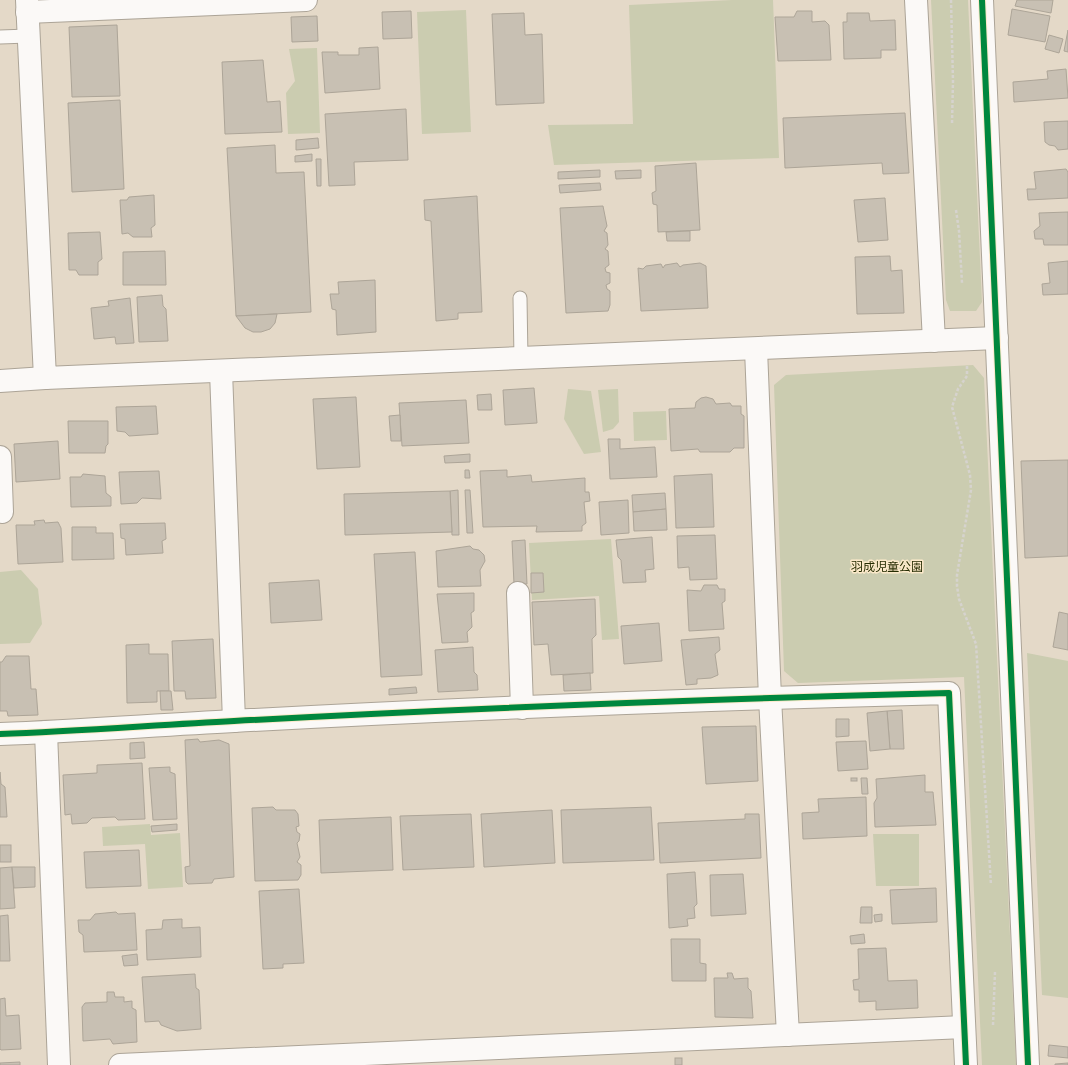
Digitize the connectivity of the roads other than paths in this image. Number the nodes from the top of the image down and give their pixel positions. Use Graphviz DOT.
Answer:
graph roads {
  1 [pos="306,0"];
  2 [pos="916,0"];
  3 [pos="982,0"];
  4 [pos="27,6"];
  5 [pos="28,36"];
  6 [pos="0,37"];
  7 [pos="520,298"];
  8 [pos="997,338"];
  9 [pos="934,342"];
  10 [pos="756,349"];
  11 [pos="522,359"];
  12 [pos="221,371"];
  13 [pos="45,378"];
  14 [pos="0,380"];
  15 [pos="0,457"];
  16 [pos="2,512"];
  17 [pos="518,593"];
  18 [pos="770,698"];
  19 [pos="522,708"];
  20 [pos="234,721"];
  21 [pos="46,732"];
  22 [pos="0,734"];
  23 [pos="964,1027"];
  24 [pos="788,1035"];
  25 [pos="59,1065"];
  26 [pos="120,1065"];
  27 [pos="966,1065"];
  28 [pos="1028,1065"];
  1 -- 4 [label="street"];
  2 -- 9 [label="street"];
  3 -- 8 [label="street"];
  4 -- 5 [label="street"];
  5 -- 6 [label="lane"];
  5 -- 13 [label="street"];
  7 -- 11 [label="lane"];
  8 -- 9 [label="street"];
  8 -- 28 [label="street"];
  9 -- 10 [label="street"];
  10 -- 11 [label="street"];
  10 -- 18 [label="street"];
  11 -- 12 [label="street"];
  12 -- 13 [label="street"];
  12 -- 20 [label="street"];
  13 -- 14 [label="street"];
  15 -- 16 [label="street"];
  17 -- 19 [label="street"];
  18 -- 19 [label="street"];
  18 -- 23 [label="street"];
  18 -- 24 [label="street"];
  19 -- 20 [label="street"];
  20 -- 21 [label="street"];
  21 -- 22 [label="street"];
  21 -- 25 [label="street"];
  23 -- 24 [label="street"];
  23 -- 27 [label="street"];
  24 -- 26 [label="street"];
}
